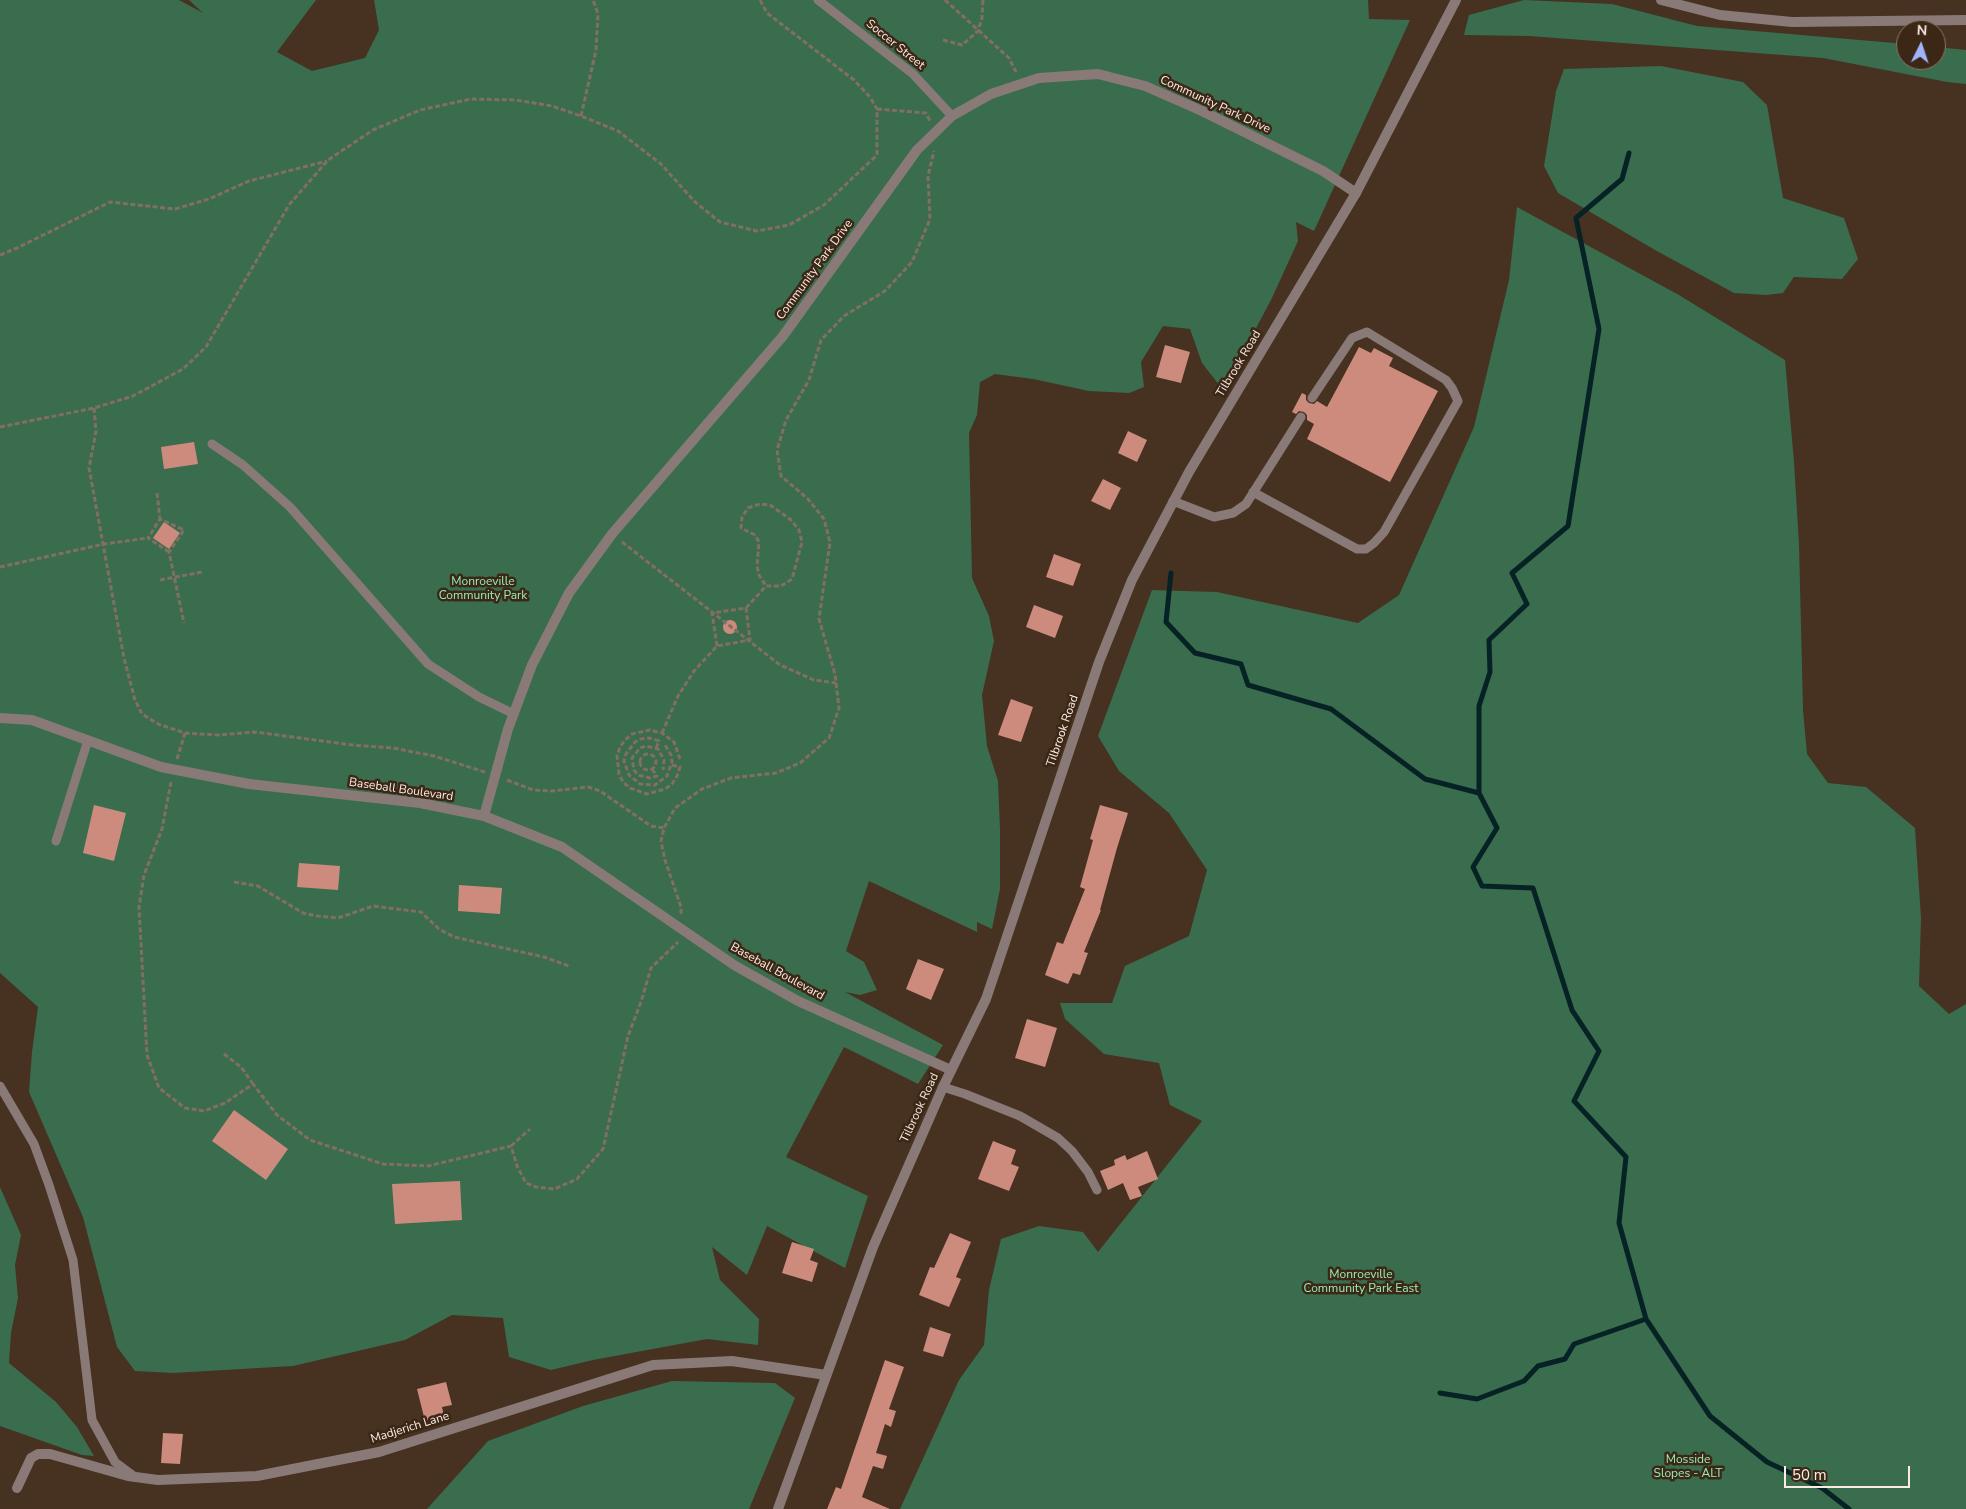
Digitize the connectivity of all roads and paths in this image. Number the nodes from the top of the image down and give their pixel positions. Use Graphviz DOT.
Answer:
graph roads {
  1 [pos="593,0"];
  2 [pos="760,0"];
  3 [pos="818,0"];
  4 [pos="945,0"];
  5 [pos="982,0"];
  6 [pos="1456,0"];
  7 [pos="1660,0"];
  8 [pos="1966,20"];
  9 [pos="978,31"];
  10 [pos="942,40"];
  11 [pos="1016,72"];
  12 [pos="877,109"];
  13 [pos="581,116"];
  14 [pos="952,116"];
  15 [pos="936,132"];
  16 [pos="328,160"];
  17 [pos="1356,193"];
  18 [pos="0,255"];
  19 [pos="1312,398"];
  20 [pos="94,408"];
  21 [pos="1301,417"];
  22 [pos="0,427"];
  23 [pos="212,444"];
  24 [pos="1253,492"];
  25 [pos="157,493"];
  26 [pos="1174,501"];
  27 [pos="160,519"];
  28 [pos="612,534"];
  29 [pos="148,538"];
  30 [pos="104,544"];
  31 [pos="169,552"];
  32 [pos="0,567"];
  33 [pos="202,572"];
  34 [pos="174,578"];
  35 [pos="160,580"];
  36 [pos="766,586"];
  37 [pos="746,608"];
  38 [pos="712,613"];
  39 [pos="184,623"];
  40 [pos="750,640"];
  41 [pos="717,646"];
  42 [pos="836,683"];
  43 [pos="514,714"];
  44 [pos="0,718"];
  45 [pos="185,733"];
  46 [pos="662,733"];
  47 [pos="88,740"];
  48 [pos="665,745"];
  49 [pos="656,748"];
  50 [pos="680,759"];
  51 [pos="672,766"];
  52 [pos="174,769"];
  53 [pos="652,769"];
  54 [pos="663,770"];
  55 [pos="495,776"];
  56 [pos="484,816"];
  57 [pos="664,828"];
  58 [pos="56,841"];
  59 [pos="234,882"];
  60 [pos="682,929"];
  61 [pos="569,966"];
  62 [pos="224,1054"];
  63 [pos="951,1070"];
  64 [pos="253,1084"];
  65 [pos="0,1086"];
  66 [pos="943,1087"];
  67 [pos="530,1128"];
  68 [pos="511,1146"];
  69 [pos="1097,1190"];
  70 [pos="826,1375"];
  71 [pos="135,1477"];
  72 [pos="17,1488"];
  73 [pos="778,1509"];
  1 -- 13 [label="path"];
  2 -- 12 [label="path"];
  3 -- 14 [label="lane, Soccer Street"];
  4 -- 9 [label="path"];
  5 -- 9 [label="path"];
  6 -- 17 [label="street, Tilbrook Road"];
  7 -- 8 [label="street"];
  9 -- 10 [label="path"];
  9 -- 11 [label="path"];
  12 -- 13 [label="path"];
  12 -- 15 [label="path"];
  13 -- 16 [label="path"];
  14 -- 15 [label="street, Community Park Drive"];
  14 -- 17 [label="street, Community Park Drive"];
  15 -- 28 [label="street, Community Park Drive"];
  15 -- 42 [label="path"];
  16 -- 18 [label="path"];
  16 -- 20 [label="path"];
  17 -- 26 [label="street, Tilbrook Road"];
  19 -- 24 [label="lane"];
  20 -- 22 [label="path"];
  20 -- 30 [label="path"];
  21 -- 24 [label="lane"];
  23 -- 43 [label="lane"];
  24 -- 26 [label="lane"];
  25 -- 27 [label="path"];
  26 -- 63 [label="street, Tilbrook Road"];
  27 -- 29 [label="path"];
  27 -- 31 [label="path"];
  28 -- 38 [label="path"];
  28 -- 43 [label="street, Community Park Drive"];
  29 -- 30 [label="path"];
  29 -- 31 [label="path"];
  30 -- 32 [label="path"];
  30 -- 45 [label="path"];
  31 -- 34 [label="path"];
  33 -- 34 [label="path"];
  34 -- 35 [label="path"];
  34 -- 39 [label="path"];
  36 -- 36 [label="path"];
  36 -- 37 [label="path"];
  37 -- 38 [label="path"];
  37 -- 40 [label="path"];
  38 -- 40 [label="path"];
  38 -- 41 [label="path"];
  40 -- 41 [label="path"];
  40 -- 42 [label="path"];
  41 -- 46 [label="path"];
  42 -- 57 [label="path"];
  43 -- 55 [label="street, Community Park Drive"];
  44 -- 47 [label="street, Baseball Boulevard"];
  45 -- 52 [label="path"];
  45 -- 55 [label="path"];
  46 -- 50 [label="path"];
  46 -- 51 [label="path"];
  47 -- 52 [label="street, Baseball Boulevard"];
  47 -- 58 [label="lane"];
  48 -- 51 [label="path"];
  49 -- 51 [label="path"];
  49 -- 53 [label="path"];
  49 -- 54 [label="path"];
  52 -- 56 [label="street, Baseball Boulevard"];
  52 -- 64 [label="path"];
  53 -- 53 [label="path"];
  55 -- 56 [label="street, Community Park Drive"];
  55 -- 57 [label="path"];
  56 -- 60 [label="street, Baseball Boulevard"];
  57 -- 60 [label="path"];
  59 -- 61 [label="path"];
  60 -- 63 [label="street, Baseball Boulevard"];
  60 -- 68 [label="path"];
  62 -- 64 [label="path"];
  63 -- 66 [label="street, Tilbrook Road"];
  64 -- 68 [label="path"];
  65 -- 71 [label="lane"];
  66 -- 69 [label="lane"];
  66 -- 70 [label="street, Tilbrook Road"];
  67 -- 68 [label="path"];
  70 -- 71 [label="street, Madjerich Lane"];
  70 -- 73 [label="street, Tilbrook Road"];
  71 -- 72 [label="street, Madjerich Lane"];
}
